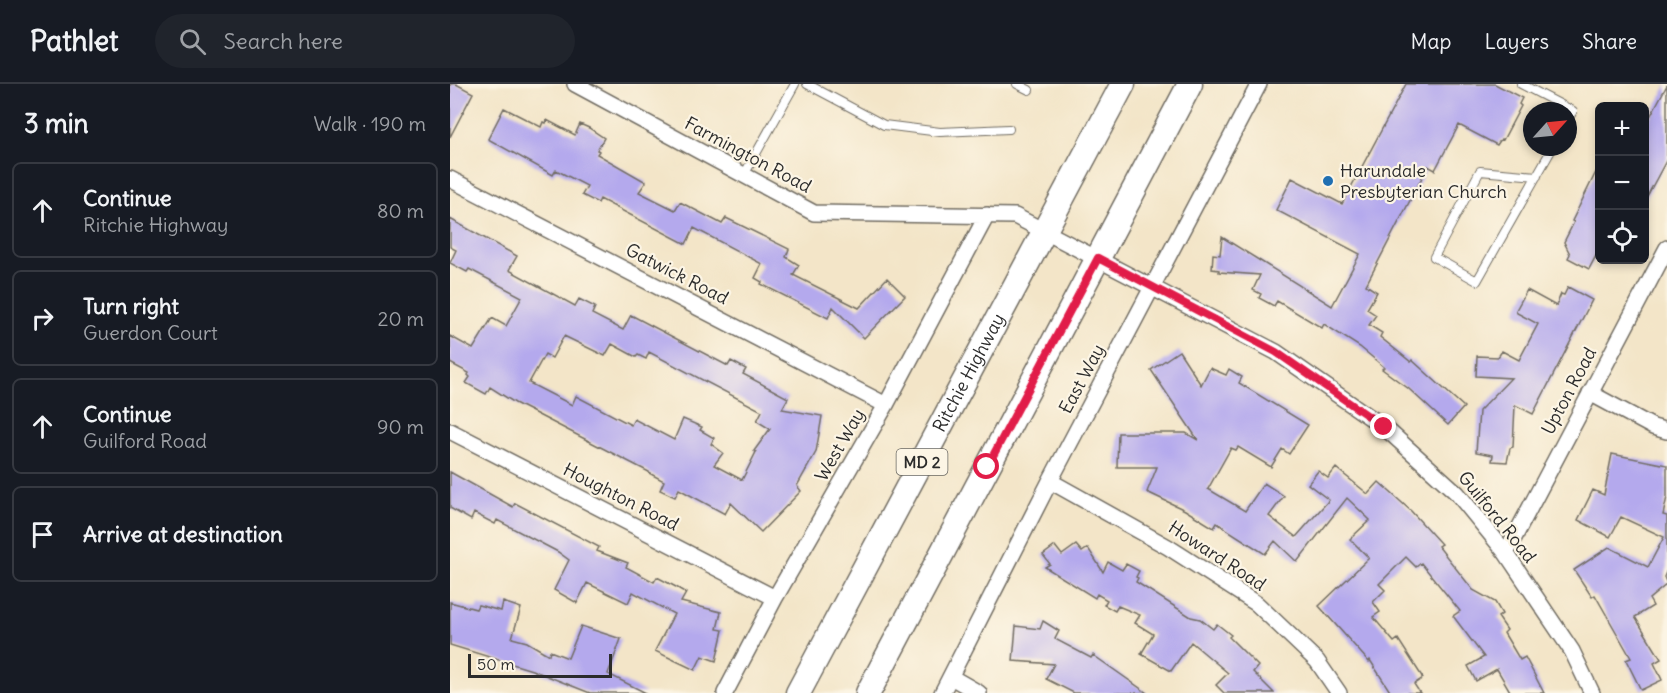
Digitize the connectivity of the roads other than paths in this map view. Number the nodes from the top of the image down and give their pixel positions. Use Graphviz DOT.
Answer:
graph roads {
  1 [pos="575,84"];
  2 [pos="795,84"];
  3 [pos="807,84"];
  4 [pos="1017,84"];
  5 [pos="1123,84"];
  6 [pos="1190,84"];
  7 [pos="1259,84"];
  8 [pos="1521,84"];
  9 [pos="1029,90"];
  10 [pos="1556,102"];
  11 [pos="1010,129"];
  12 [pos="1548,156"];
  13 [pos="744,175"];
  14 [pos="1537,176"];
  15 [pos="450,178"];
  16 [pos="987,215"];
  17 [pos="1045,232"];
  18 [pos="1667,248"];
  19 [pos="1098,258"];
  20 [pos="1152,286"];
  21 [pos="1590,393"];
  22 [pos="886,405"];
  23 [pos="450,431"];
  24 [pos="1667,431"];
  25 [pos="1050,481"];
  26 [pos="1506,553"];
  27 [pos="775,598"];
  28 [pos="951,677"];
  29 [pos="725,693"];
  30 [pos="798,693"];
  31 [pos="868,693"];
  32 [pos="942,693"];
  33 [pos="979,693"];
  34 [pos="1339,693"];
  35 [pos="1592,693"];
  1 -- 13 [label="street, Farmington Road"];
  2 -- 13 [label="lane"];
  3 -- 11 [label="lane"];
  4 -- 9 [label="lane"];
  5 -- 17 [label="main road, Ritchie Highway / MD 2"];
  6 -- 19 [label="main road"];
  7 -- 20 [label="street, East Way"];
  8 -- 10 [label="lane"];
  12 -- 14 [label="lane"];
  13 -- 16 [label="street, Farmington Road"];
  14 -- 14 [label="lane"];
  15 -- 22 [label="street, Gatwick Road"];
  16 -- 17 [label="street, Farmington Road"];
  16 -- 22 [label="street, West Way"];
  17 -- 19 [label="street, Guilford Road"];
  17 -- 30 [label="main road, Ritchie Highway / MD 2"];
  18 -- 21 [label="street, Upton Road"];
  19 -- 20 [label="street, Guilford Road"];
  19 -- 31 [label="main road"];
  20 -- 25 [label="street, East Way"];
  20 -- 26 [label="street, Guilford Road"];
  21 -- 24 [label="street"];
  21 -- 26 [label="street, Upton Road"];
  22 -- 27 [label="street, West Way"];
  23 -- 27 [label="street, Houghton Road"];
  25 -- 28 [label="street, East Way"];
  25 -- 34 [label="street, Howard Road"];
  26 -- 35 [label="street, Guilford Road"];
  27 -- 29 [label="street, West Way"];
  28 -- 32 [label="street, East Way"];
  28 -- 33 [label="street"];
}
